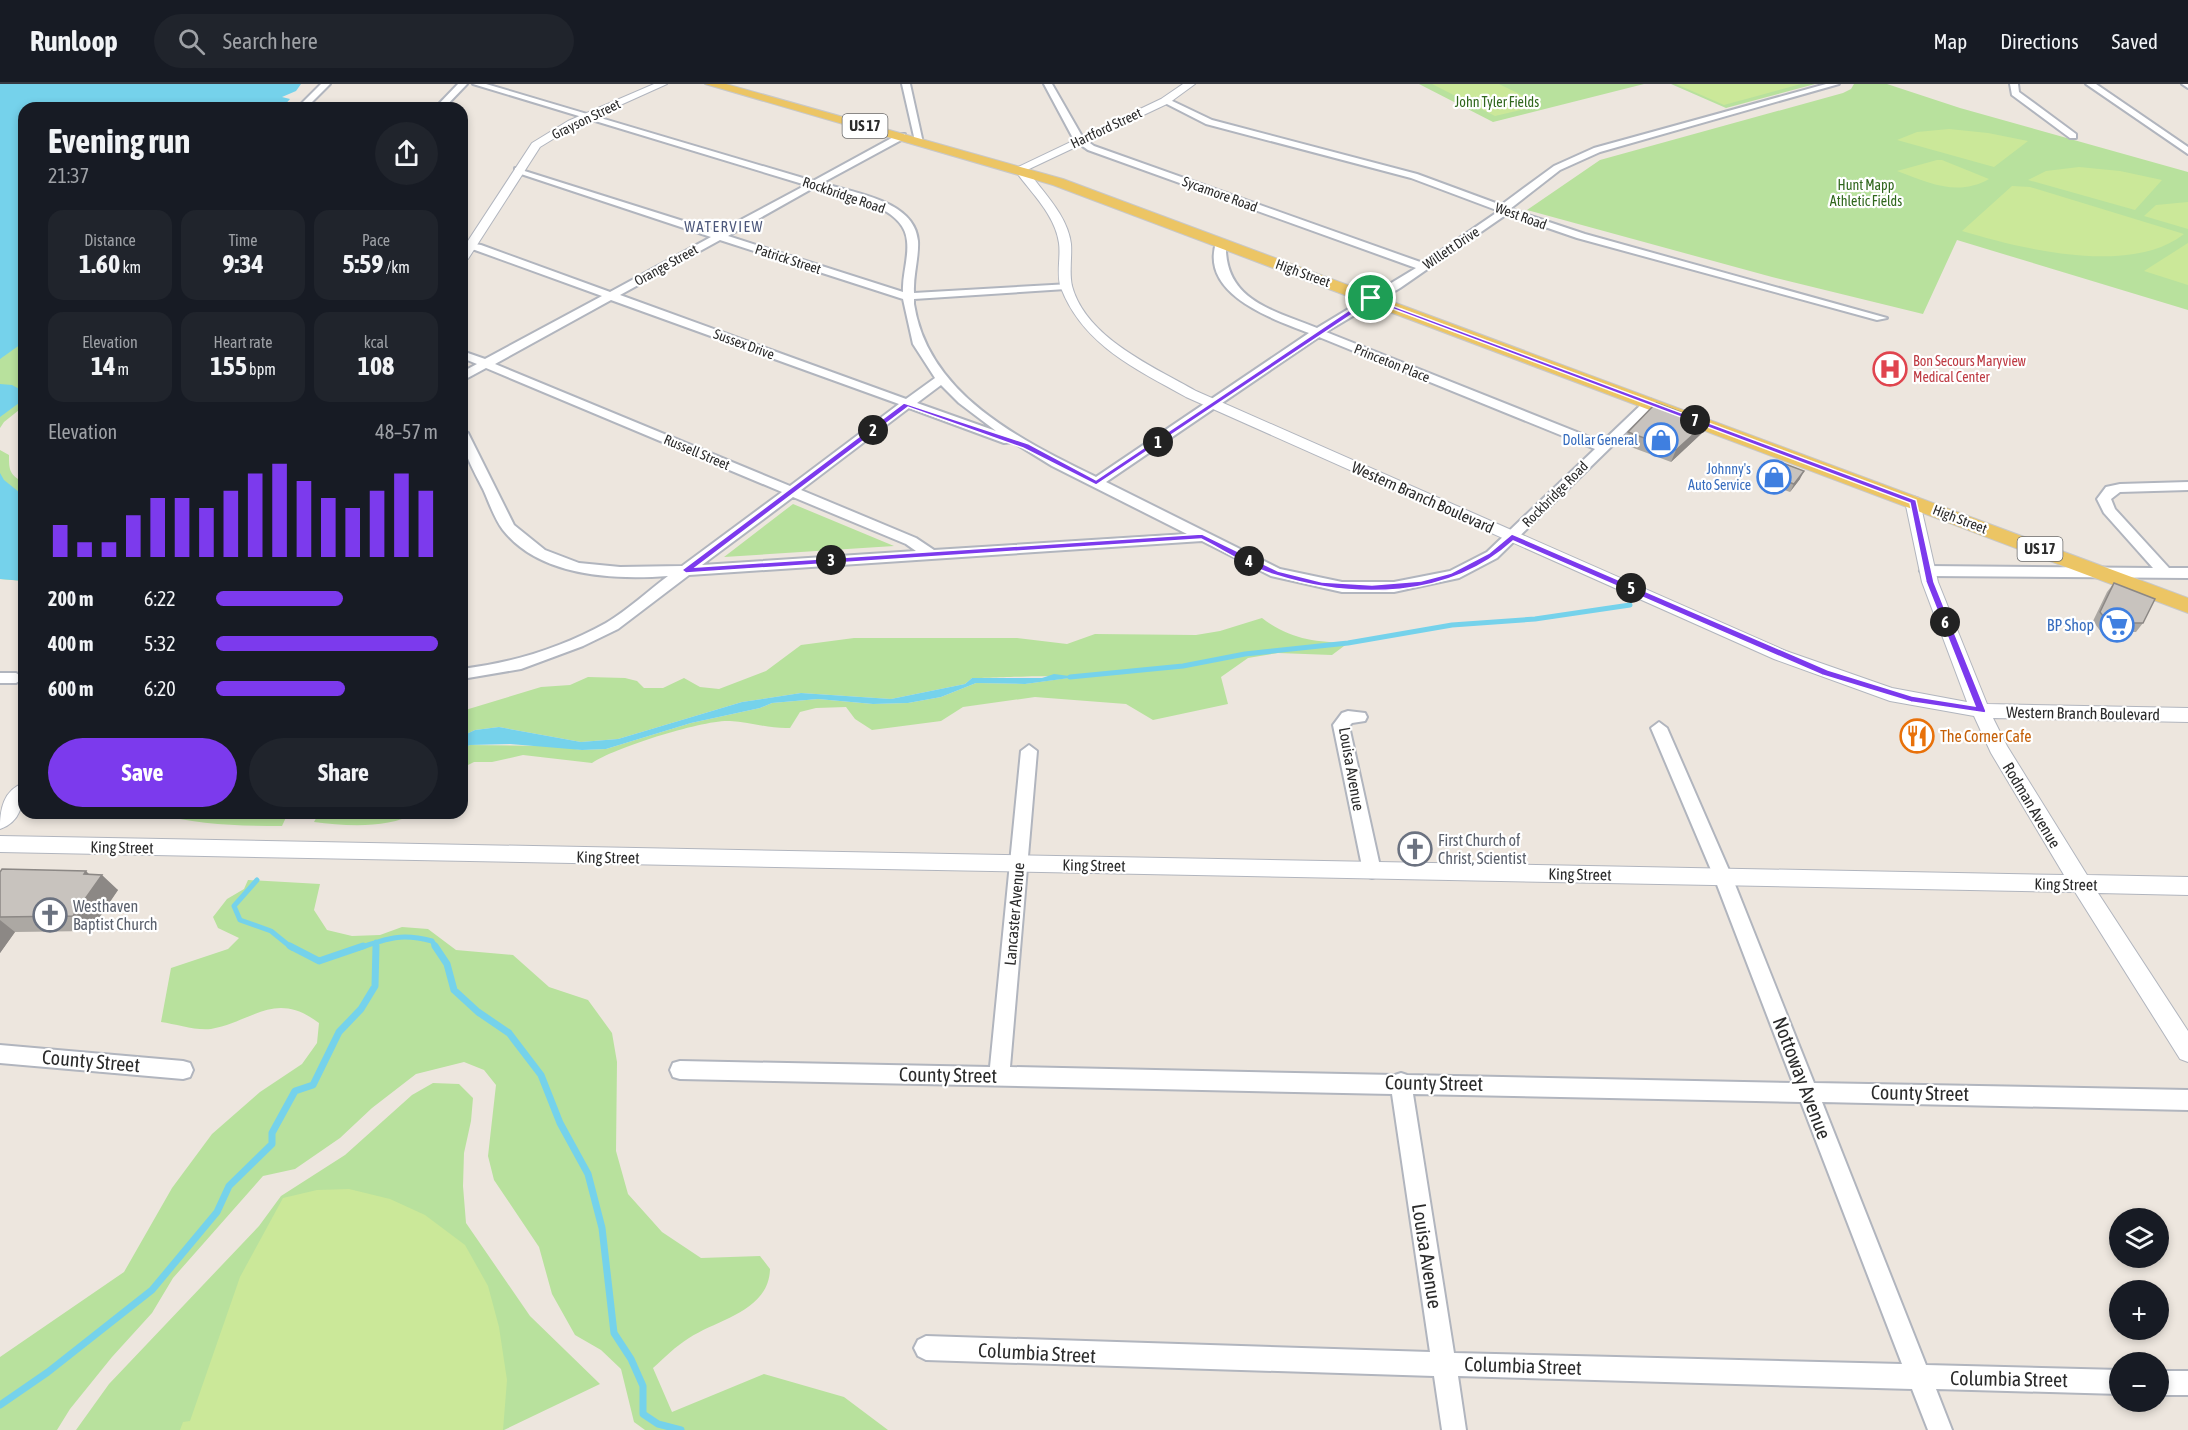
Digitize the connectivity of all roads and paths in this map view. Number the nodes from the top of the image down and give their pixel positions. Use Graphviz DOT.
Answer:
graph roads {
  1 [pos="326,84"];
  2 [pos="463,84"];
  3 [pos="477,84"];
  4 [pos="662,84"];
  5 [pos="711,84"];
  6 [pos="906,84"];
  7 [pos="1048,84"];
  8 [pos="1190,84"];
  9 [pos="1835,84"];
  10 [pos="2014,84"];
  11 [pos="2090,84"];
  12 [pos="1165,101"];
  13 [pos="307,102"];
  14 [pos="445,102"];
  15 [pos="587,117"];
  16 [pos="902,136"];
  17 [pos="2073,136"];
  18 [pos="920,141"];
  19 [pos="1080,141"];
  20 [pos="2188,151"];
  21 [pos="1020,169"];
  22 [pos="518,170"];
  23 [pos="814,184"];
  24 [pos="1504,211"];
  25 [pos="719,236"];
  26 [pos="468,242"];
  27 [pos="1221,242"];
  28 [pos="468,246"];
  29 [pos="1424,267"];
  30 [pos="1066,286"];
  31 [pos="610,295"];
  32 [pos="908,297"];
  33 [pos="1371,298"];
  34 [pos="1881,318"];
  35 [pos="1317,333"];
  36 [pos="468,357"];
  37 [pos="485,364"];
  38 [pos="468,374"];
  39 [pos="942,378"];
  40 [pos="1650,403"];
  41 [pos="907,404"];
  42 [pos="1215,404"];
  43 [pos="468,445"];
  44 [pos="1026,446"];
  45 [pos="1602,447"];
  46 [pos="1096,483"];
  47 [pos="2188,486"];
  48 [pos="791,491"];
  49 [pos="1913,501"];
  50 [pos="1202,537"];
  51 [pos="1512,537"];
  52 [pos="930,554"];
  53 [pos="686,570"];
  54 [pos="1927,571"];
  55 [pos="2100,572"];
  56 [pos="2164,573"];
  57 [pos="2188,573"];
  58 [pos="2188,606"];
  59 [pos="468,673"];
  60 [pos="0,678"];
  61 [pos="16,678"];
  62 [pos="1981,711"];
  63 [pos="2188,715"];
  64 [pos="1359,717"];
  65 [pos="1659,728"];
  66 [pos="1029,751"];
  67 [pos="18,798"];
  68 [pos="0,820"];
  69 [pos="0,844"];
  70 [pos="1018,864"];
  71 [pos="1372,870"];
  72 [pos="1724,877"];
  73 [pos="2081,884"];
  74 [pos="2188,886"];
  75 [pos="2188,1051"];
  76 [pos="0,1054"];
  77 [pos="183,1070"];
  78 [pos="680,1070"];
  79 [pos="999,1076"];
  80 [pos="1401,1082"];
  81 [pos="1806,1091"];
  82 [pos="2188,1100"];
  83 [pos="926,1348"];
  84 [pos="1443,1364"];
  85 [pos="1920,1377"];
  86 [pos="2109,1382"];
  87 [pos="2169,1383"];
  88 [pos="2188,1383"];
  89 [pos="1454,1430"];
  90 [pos="1940,1430"];
  1 -- 13 [label="street"];
  2 -- 14 [label="street"];
  3 -- 15 [label="street, Rockbridge Road"];
  4 -- 15 [label="street, Grayson Street"];
  5 -- 16 [label="main road, High Street / US 17"];
  6 -- 18 [label="street"];
  7 -- 19 [label="street"];
  8 -- 12 [label="street, Hartford Street"];
  9 -- 24 [label="street, Willett Drive"];
  10 -- 17 [label="street"];
  11 -- 20 [label="street"];
  12 -- 19 [label="street, Hartford Street"];
  12 -- 24 [label="street, West Road"];
  15 -- 22 [label="street, Grayson Street"];
  15 -- 23 [label="street, Rockbridge Road"];
  16 -- 18 [label="main road, High Street / US 17"];
  16 -- 23 [label="street, Orange Street"];
  18 -- 21 [label="main road, High Street / US 17"];
  19 -- 21 [label="street, Hartford Street"];
  19 -- 29 [label="street, Sycamore Road"];
  21 -- 27 [label="main road, High Street / US 17"];
  21 -- 30 [label="street, Western Branch Boulevard"];
  22 -- 25 [label="street, Patrick Street"];
  22 -- 26 [label="street, Grayson Street"];
  23 -- 25 [label="street, Orange Street"];
  23 -- 32 [label="street, Rockbridge Road"];
  24 -- 29 [label="street, Willett Drive"];
  24 -- 34 [label="street, West Road"];
  25 -- 31 [label="street, Orange Street"];
  25 -- 32 [label="street, Patrick Street"];
  27 -- 33 [label="main road, High Street / US 17"];
  27 -- 35 [label="street, Princeton Place"];
  28 -- 31 [label="street, Sussex Drive"];
  29 -- 33 [label="street, Willett Drive"];
  30 -- 32 [label="street, Patrick Street"];
  30 -- 42 [label="street, Western Branch Boulevard"];
  31 -- 37 [label="street, Orange Street"];
  31 -- 41 [label="street, Sussex Drive"];
  32 -- 39 [label="street, Rockbridge Road"];
  33 -- 35 [label="street, Willett Drive"];
  33 -- 40 [label="main road, High Street / US 17"];
  35 -- 42 [label="street, Willett Drive"];
  35 -- 45 [label="street, Princeton Place"];
  36 -- 37 [label="street, Russell Street"];
  37 -- 38 [label="street, Orange Street"];
  37 -- 48 [label="street, Russell Street"];
  39 -- 41 [label="street"];
  39 -- 44 [label="street, Rockbridge Road"];
  40 -- 45 [label="street, Rockbridge Road"];
  40 -- 49 [label="main road, High Street / US 17"];
  41 -- 44 [label="street, Sussex Drive"];
  41 -- 48 [label="street"];
  42 -- 46 [label="street, Willett Drive"];
  42 -- 51 [label="street, Western Branch Boulevard"];
  43 -- 53 [label="street"];
  44 -- 46 [label="street, Rockbridge Road"];
  45 -- 51 [label="street, Rockbridge Road"];
  46 -- 50 [label="street, Rockbridge Road"];
  47 -- 56 [label="street"];
  48 -- 52 [label="street, Russell Street"];
  48 -- 53 [label="street"];
  49 -- 54 [label="street, Rodman Avenue"];
  49 -- 55 [label="main road, High Street / US 17"];
  50 -- 51 [label="street, Rockbridge Road"];
  50 -- 52 [label="street"];
  51 -- 62 [label="street, Western Branch Boulevard"];
  52 -- 53 [label="street"];
  53 -- 59 [label="street"];
  54 -- 55 [label="street"];
  54 -- 62 [label="street, Rodman Avenue"];
  55 -- 56 [label="street"];
  55 -- 58 [label="main road, High Street / US 17"];
  56 -- 57 [label="street"];
  60 -- 61 [label="street"];
  62 -- 63 [label="street, Western Branch Boulevard"];
  62 -- 73 [label="street, Rodman Avenue"];
  64 -- 71 [label="street, Louisa Avenue"];
  65 -- 72 [label="street, Nottoway Avenue"];
  66 -- 70 [label="street, Lancaster Avenue"];
  67 -- 68 [label="street"];
  69 -- 70 [label="street, King Street"];
  70 -- 71 [label="street, King Street"];
  70 -- 79 [label="street, Lancaster Avenue"];
  71 -- 72 [label="street, King Street"];
  72 -- 73 [label="street, King Street"];
  72 -- 81 [label="street, Nottoway Avenue"];
  73 -- 74 [label="street, King Street"];
  73 -- 75 [label="street, Rodman Avenue"];
  76 -- 77 [label="street, County Street"];
  78 -- 79 [label="street, County Street"];
  79 -- 80 [label="street, County Street"];
  80 -- 81 [label="street, County Street"];
  80 -- 84 [label="street, Louisa Avenue"];
  81 -- 82 [label="street, County Street"];
  81 -- 85 [label="street, Nottoway Avenue"];
  83 -- 84 [label="street, Columbia Street"];
  84 -- 85 [label="street, Columbia Street"];
  84 -- 89 [label="street, Louisa Avenue"];
  85 -- 86 [label="street, Columbia Street"];
  85 -- 90 [label="street, Nottoway Avenue"];
  87 -- 88 [label="street"];
}
